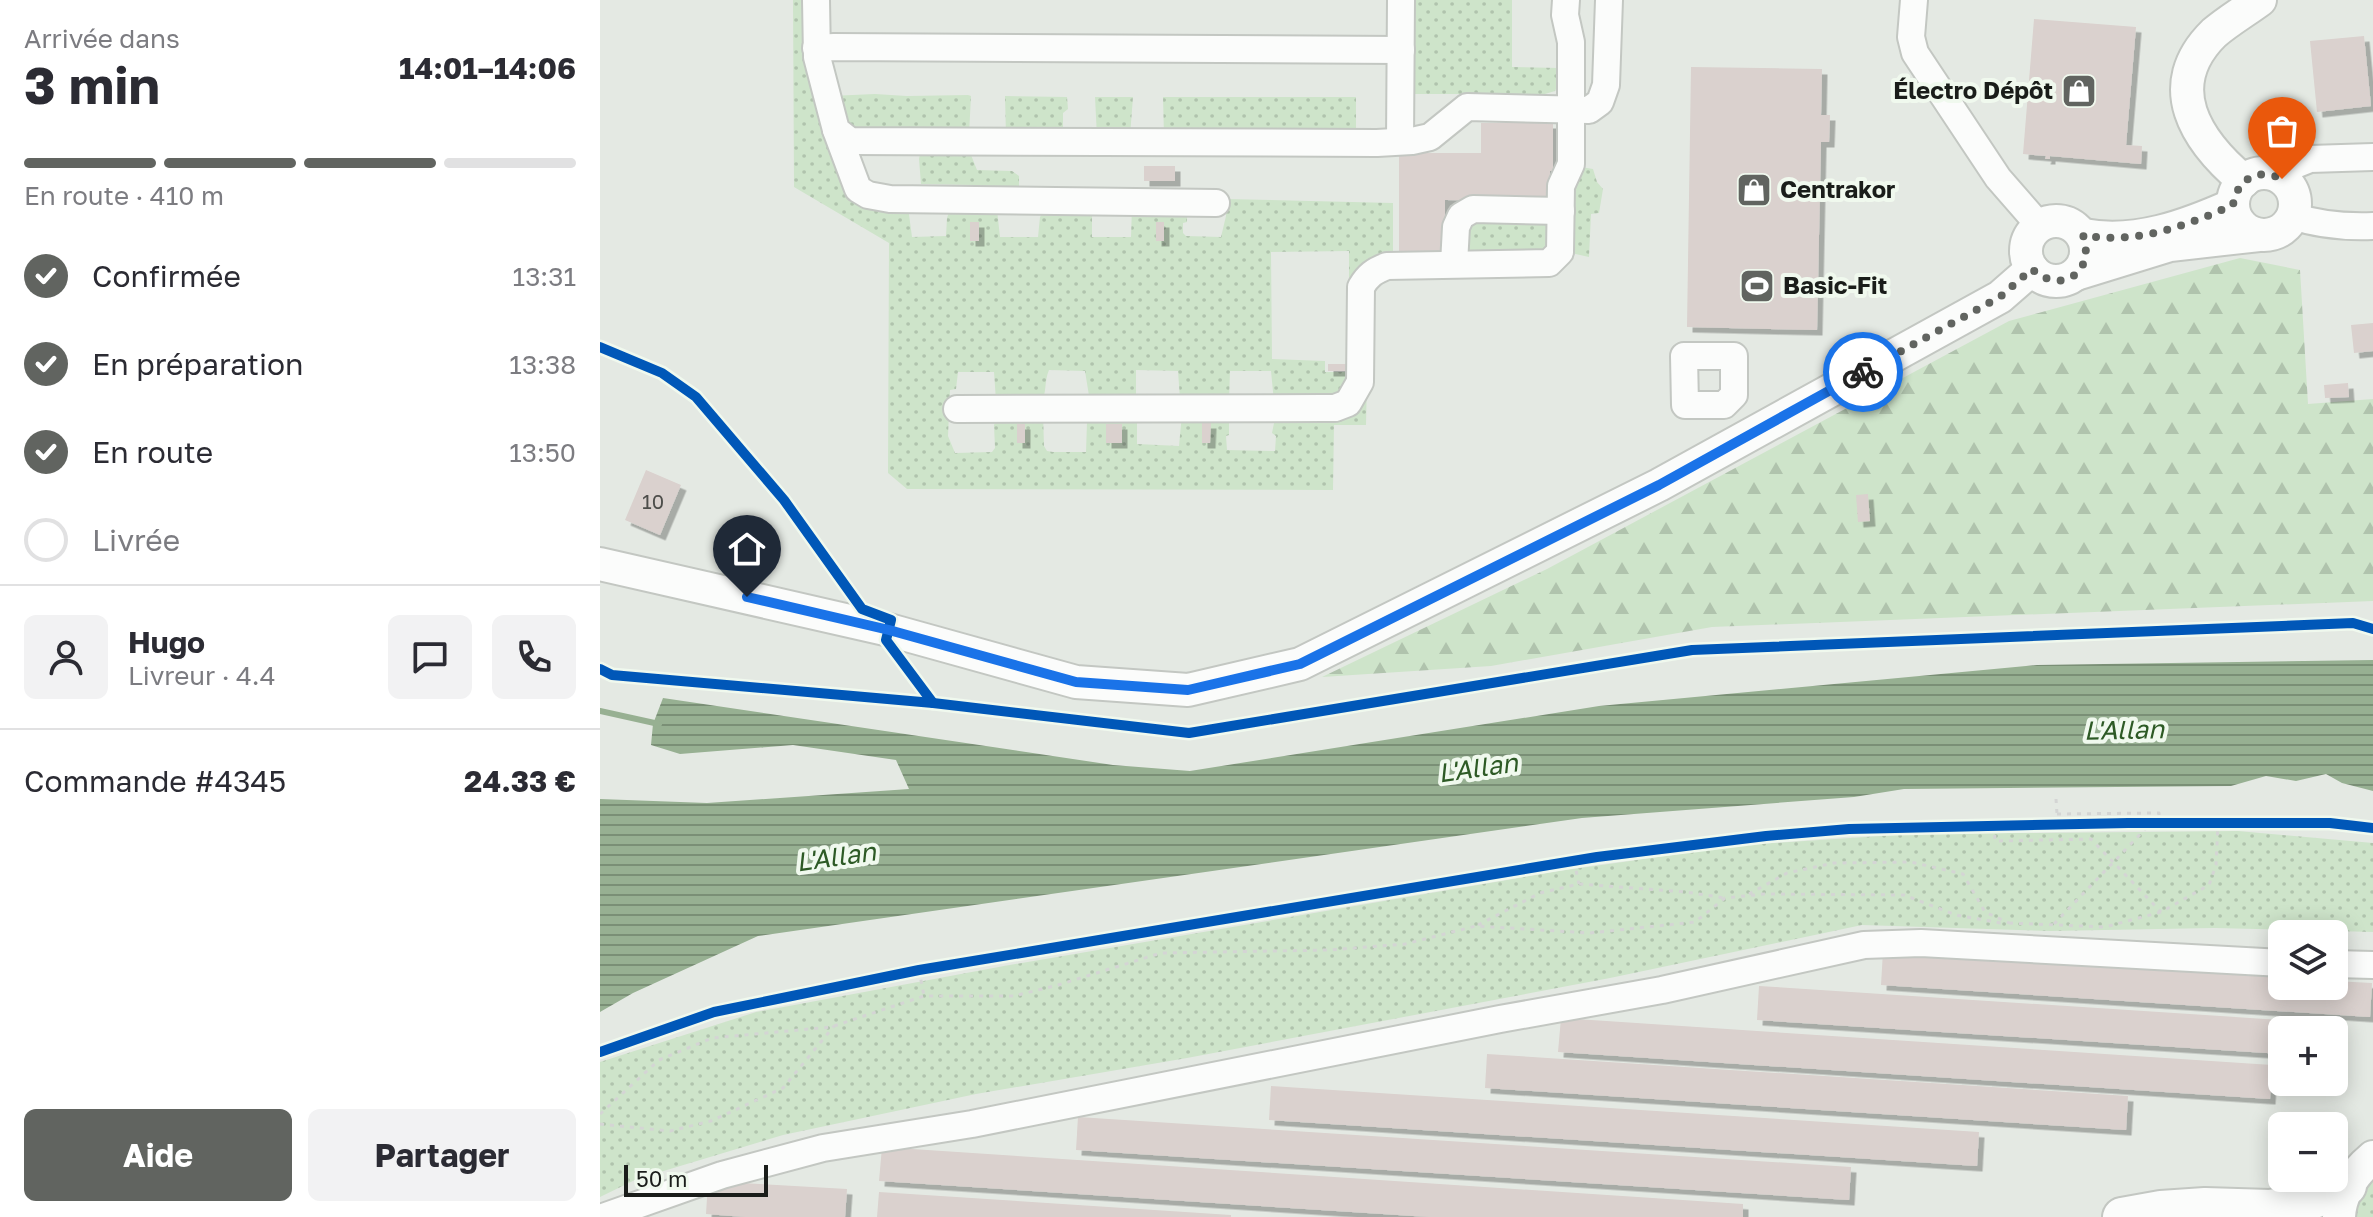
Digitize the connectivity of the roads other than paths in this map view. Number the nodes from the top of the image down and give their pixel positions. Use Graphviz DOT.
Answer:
graph roads {
  1 [pos="816,0"];
  2 [pos="1401,0"];
  3 [pos="1566,0"];
  4 [pos="1914,0"];
  5 [pos="2260,0"];
  6 [pos="1609,6"];
  7 [pos="816,48"];
  8 [pos="1401,50"];
  9 [pos="1571,109"];
  10 [pos="836,130"];
  11 [pos="1400,141"];
  12 [pos="2373,157"];
  13 [pos="2282,179"];
  14 [pos="2238,193"];
  15 [pos="1216,203"];
  16 [pos="1561,211"];
  17 [pos="2293,216"];
  18 [pos="2039,225"];
  19 [pos="2373,226"];
  20 [pos="2083,235"];
  21 [pos="2259,235"];
  22 [pos="1454,264"];
  23 [pos="2032,269"];
  24 [pos="2076,274"];
  25 [pos="1729,400"];
  26 [pos="957,409"];
  27 [pos="1757,431"];
  28 [pos="600,564"];
  29 [pos="2268,962"];
  30 [pos="2348,964"];
  31 [pos="2373,965"];
  32 [pos="2373,1157"];
  33 [pos="2343,1202"];
  34 [pos="603,1217"];
  35 [pos="2122,1217"];
  1 -- 7 [label="street"];
  2 -- 8 [label="street"];
  3 -- 9 [label="street"];
  4 -- 18 [label="street"];
  5 -- 14 [label="main road"];
  6 -- 9 [label="street"];
  7 -- 8 [label="street"];
  7 -- 10 [label="street"];
  8 -- 11 [label="street"];
  9 -- 11 [label="street"];
  9 -- 16 [label="street"];
  10 -- 11 [label="street"];
  10 -- 15 [label="street"];
  12 -- 13 [label="street"];
  13 -- 14 [label="main road"];
  13 -- 17 [label="main road"];
  14 -- 20 [label="main road"];
  14 -- 21 [label="main road"];
  16 -- 22 [label="street"];
  16 -- 22 [label="street"];
  17 -- 19 [label="street"];
  17 -- 21 [label="main road"];
  18 -- 20 [label="main road"];
  18 -- 23 [label="main road"];
  20 -- 24 [label="main road"];
  21 -- 24 [label="main road"];
  22 -- 26 [label="street"];
  23 -- 24 [label="main road"];
  23 -- 27 [label="main road"];
  25 -- 27 [label="street"];
  27 -- 28 [label="main road"];
  29 -- 34 [label="street"];
  30 -- 31 [label="street"];
  32 -- 33 [label="main road"];
  33 -- 35 [label="highway"];
}
